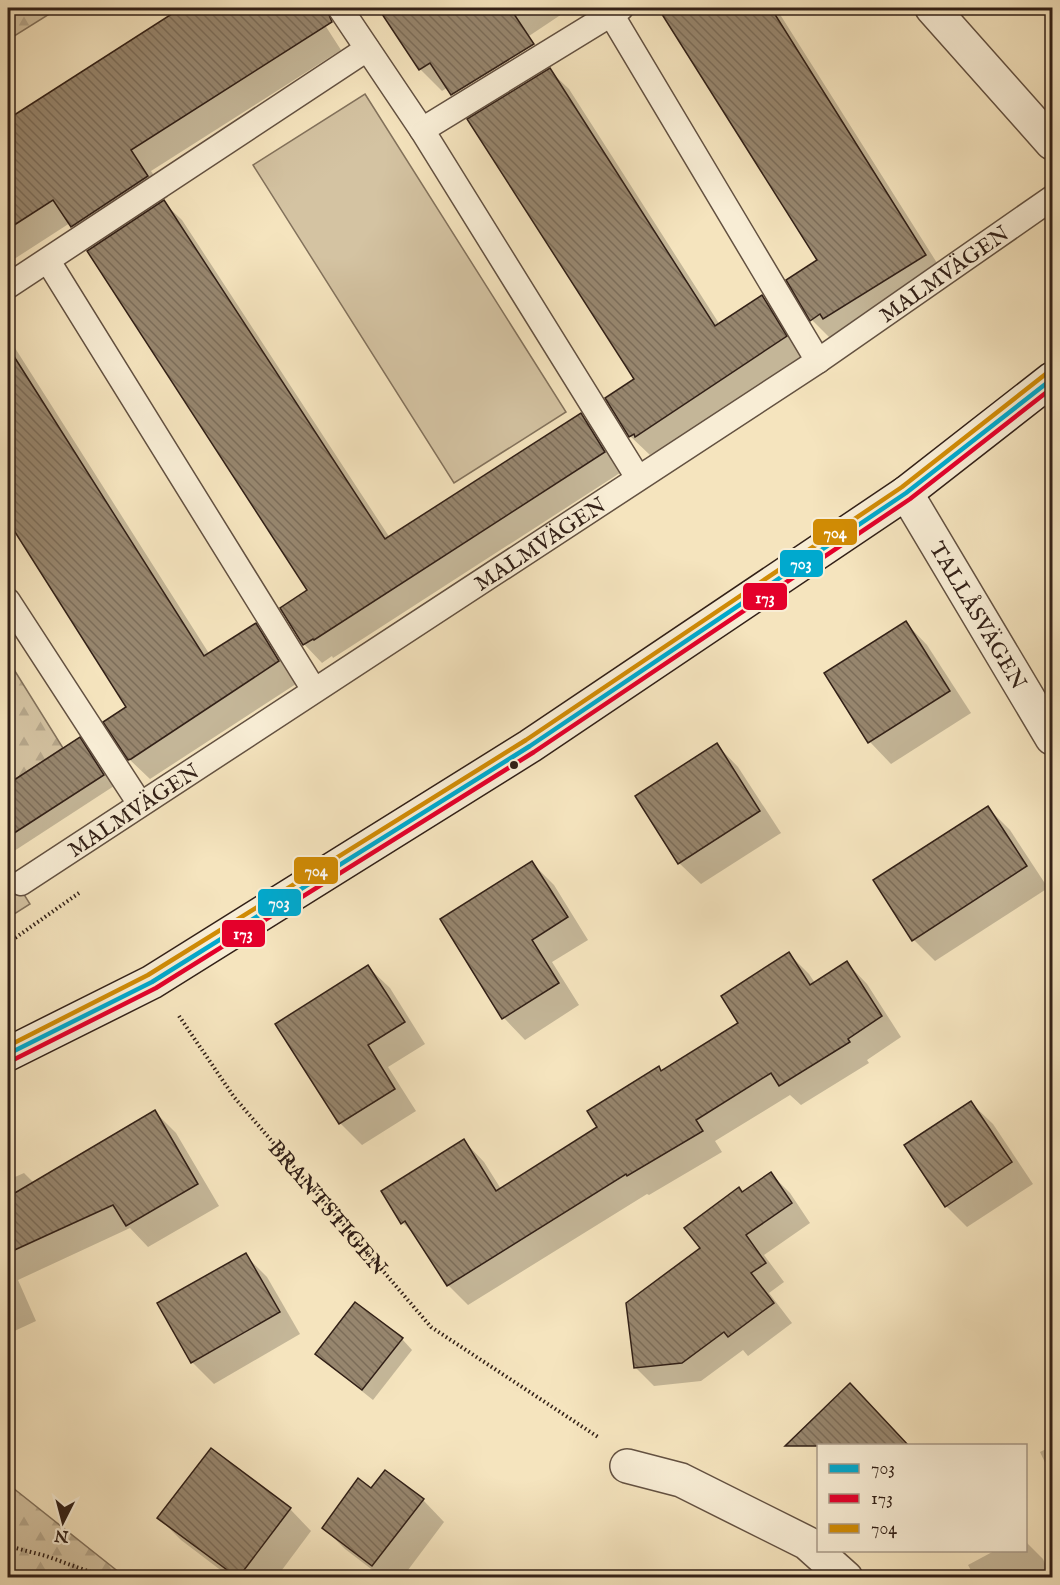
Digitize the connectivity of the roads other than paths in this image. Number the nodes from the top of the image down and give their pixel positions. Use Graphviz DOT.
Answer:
graph roads {
  1 [pos="340,8"];
  2 [pos="932,8"];
  3 [pos="616,11"];
  4 [pos="367,49"];
  5 [pos="422,130"];
  6 [pos="1053,143"];
  7 [pos="1053,198"];
  8 [pos="48,261"];
  9 [pos="8,286"];
  10 [pos="818,361"];
  11 [pos="1053,379"];
  12 [pos="638,478"];
  13 [pos="906,493"];
  14 [pos="8,601"];
  15 [pos="314,690"];
  16 [pos="1053,738"];
  17 [pos="140,804"];
  18 [pos="21,882"];
  19 [pos="8,1054"];
  20 [pos="627,1466"];
  21 [pos="817,1552"];
  22 [pos="817,1552"];
  23 [pos="846,1578"];
  1 -- 4 [label="lane"];
  2 -- 6 [label="street"];
  3 -- 5 [label="lane"];
  3 -- 10 [label="lane"];
  4 -- 5 [label="lane"];
  4 -- 8 [label="lane"];
  5 -- 12 [label="lane"];
  7 -- 10 [label="lane, MALMVÄGEN"];
  8 -- 9 [label="lane"];
  8 -- 15 [label="lane"];
  10 -- 12 [label="lane, MALMVÄGEN"];
  11 -- 13 [label="street"];
  12 -- 15 [label="lane, MALMVÄGEN"];
  13 -- 16 [label="street, TALLÅSVÄGEN"];
  13 -- 19 [label="street"];
  14 -- 17 [label="lane"];
  15 -- 17 [label="lane, MALMVÄGEN"];
  17 -- 18 [label="lane, MALMVÄGEN"];
  20 -- 22 [label="street"];
  21 -- 23 [label="street"];
}
